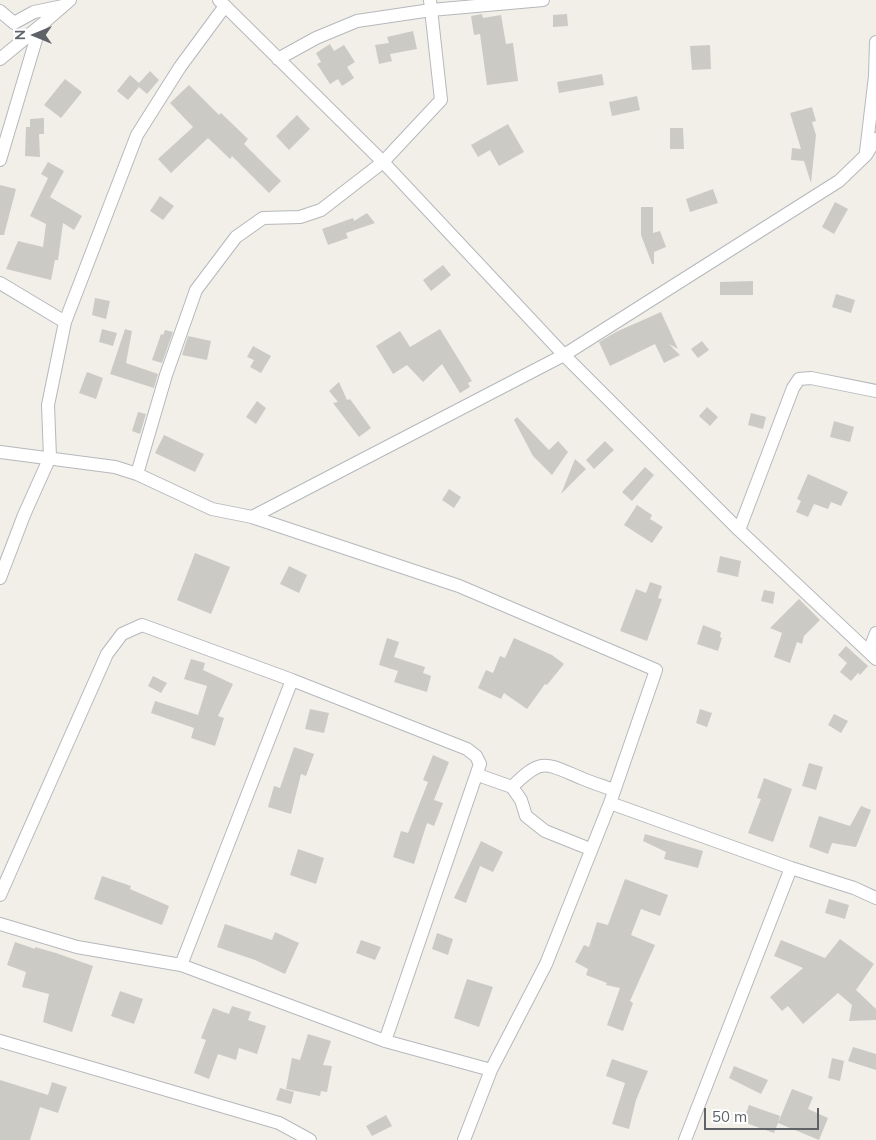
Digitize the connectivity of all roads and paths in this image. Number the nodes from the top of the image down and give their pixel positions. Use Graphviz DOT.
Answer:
graph roads {
  1 [pos="543,0"];
  2 [pos="68,3"];
  3 [pos="222,3"];
  4 [pos="430,5"];
  5 [pos="0,11"];
  6 [pos="40,26"];
  7 [pos="876,42"];
  8 [pos="0,59"];
  9 [pos="278,59"];
  10 [pos="876,139"];
  11 [pos="866,155"];
  12 [pos="0,160"];
  13 [pos="383,162"];
  14 [pos="0,283"];
  15 [pos="65,322"];
  16 [pos="564,355"];
  17 [pos="876,391"];
  18 [pos="0,452"];
  19 [pos="50,457"];
  20 [pos="137,474"];
  21 [pos="252,518"];
  22 [pos="739,530"];
  23 [pos="0,578"];
  24 [pos="876,633"];
  25 [pos="873,655"];
  26 [pos="292,680"];
  27 [pos="478,774"];
  28 [pos="512,787"];
  29 [pos="614,790"];
  30 [pos="610,803"];
  31 [pos="590,849"];
  32 [pos="791,868"];
  33 [pos="0,895"];
  34 [pos="876,898"];
  35 [pos="0,924"];
  36 [pos="181,965"];
  37 [pos="0,1041"];
  38 [pos="385,1041"];
  39 [pos="491,1070"];
  40 [pos="310,1140"];
  41 [pos="464,1140"];
  42 [pos="685,1140"];
  1 -- 4 [label="street"];
  2 -- 5 [label="street"];
  2 -- 6 [label="street"];
  3 -- 9 [label="street"];
  3 -- 15 [label="street"];
  4 -- 9 [label="street"];
  4 -- 13 [label="street"];
  6 -- 8 [label="street"];
  6 -- 12 [label="street"];
  7 -- 11 [label="street"];
  9 -- 13 [label="street"];
  10 -- 11 [label="street"];
  11 -- 16 [label="street"];
  13 -- 16 [label="street"];
  13 -- 20 [label="street"];
  14 -- 15 [label="street"];
  15 -- 19 [label="street"];
  16 -- 21 [label="street"];
  16 -- 22 [label="street"];
  17 -- 22 [label="street"];
  18 -- 19 [label="street"];
  19 -- 20 [label="street"];
  19 -- 23 [label="street"];
  20 -- 21 [label="street"];
  21 -- 29 [label="street"];
  22 -- 25 [label="street"];
  24 -- 25 [label="street"];
  26 -- 27 [label="street"];
  26 -- 33 [label="street"];
  26 -- 36 [label="street"];
  27 -- 28 [label="street"];
  27 -- 38 [label="street"];
  28 -- 29 [label="street"];
  28 -- 31 [label="street"];
  29 -- 30 [label="street"];
  30 -- 31 [label="street"];
  30 -- 32 [label="street"];
  31 -- 39 [label="street"];
  32 -- 34 [label="street"];
  32 -- 42 [label="street"];
  35 -- 36 [label="street"];
  36 -- 38 [label="street"];
  37 -- 40 [label="street"];
  38 -- 39 [label="street"];
  39 -- 41 [label="street"];
}
